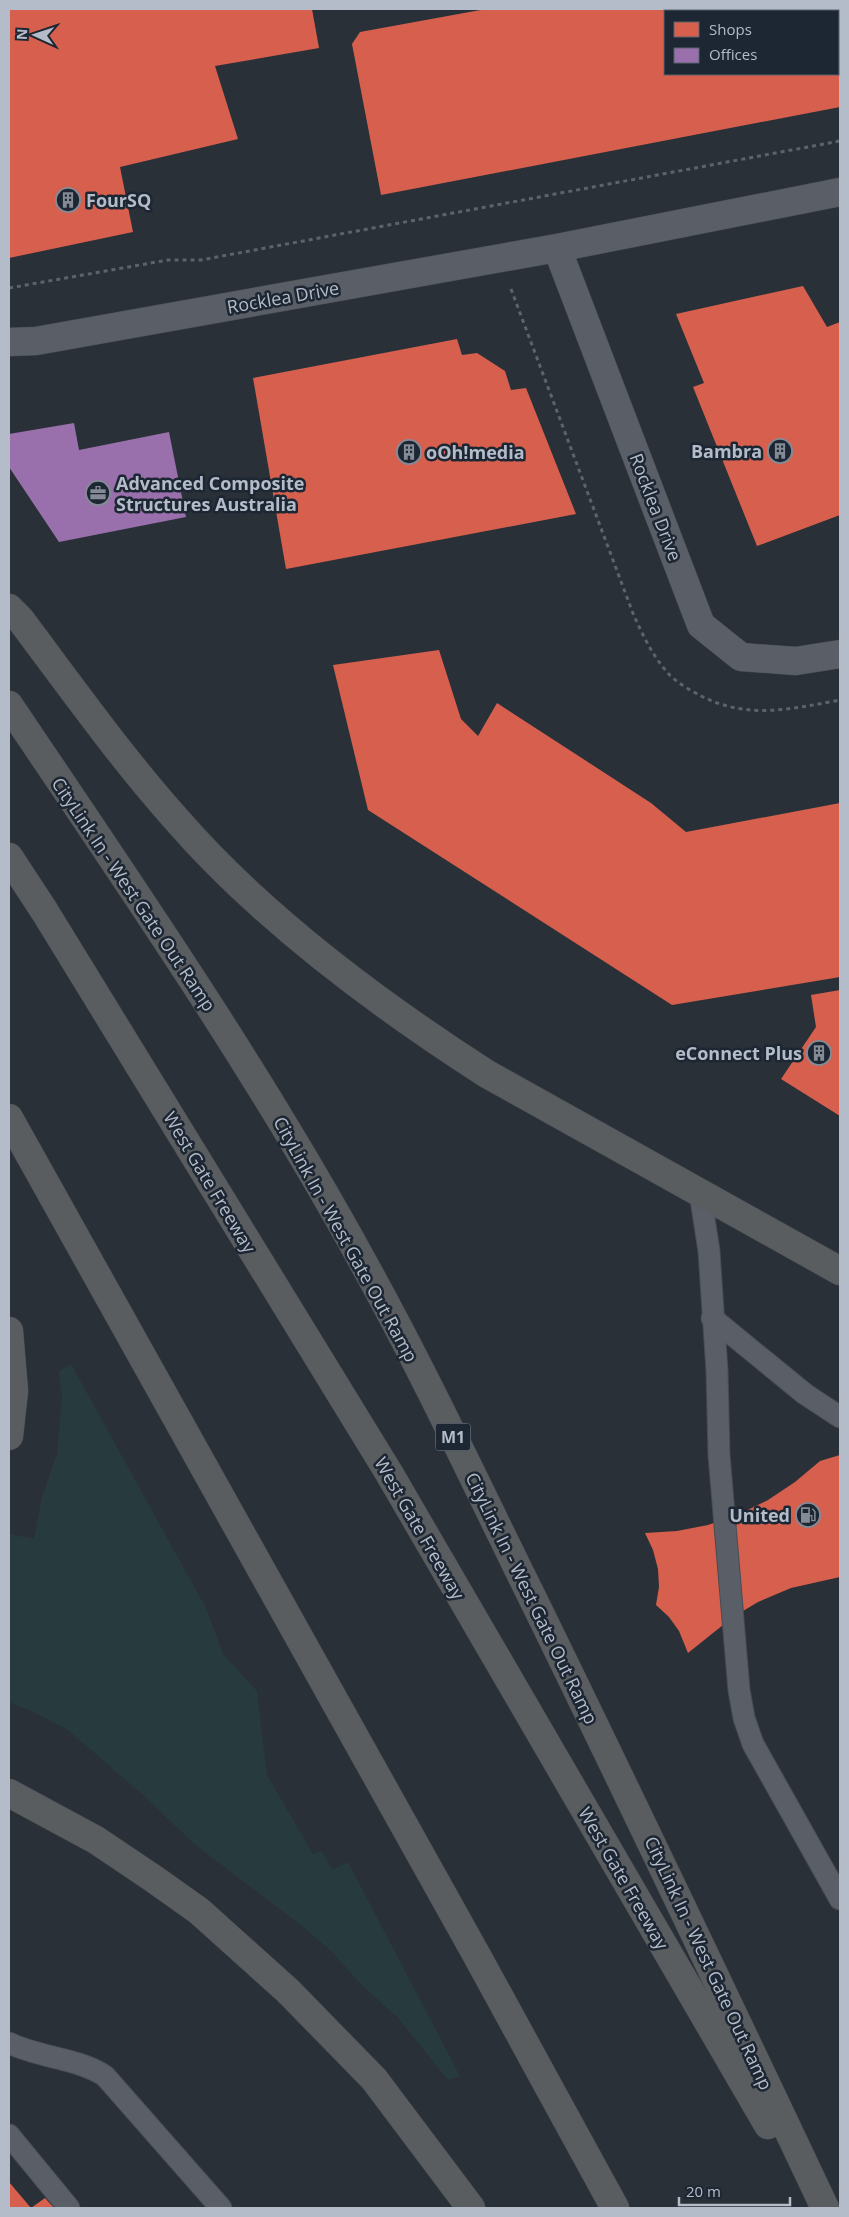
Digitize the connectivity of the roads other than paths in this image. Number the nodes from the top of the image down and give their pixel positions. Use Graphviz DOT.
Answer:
graph roads {
  1 [pos="840,192"];
  2 [pos="557,248"];
  3 [pos="9,342"];
  4 [pos="9,608"];
  5 [pos="840,654"];
  6 [pos="9,705"];
  7 [pos="9,857"];
  8 [pos="9,1118"];
  9 [pos="700,1192"];
  10 [pos="840,1271"];
  11 [pos="712,1318"];
  12 [pos="9,1331"];
  13 [pos="840,1417"];
  14 [pos="9,1436"];
  15 [pos="9,1793"];
  16 [pos="840,1899"];
  17 [pos="9,2043"];
  18 [pos="9,2135"];
  19 [pos="69,2208"];
  20 [pos="220,2208"];
  21 [pos="471,2208"];
  22 [pos="615,2208"];
  23 [pos="816,2208"];
  24 [pos="825,2208"];
  1 -- 2 [label="street, Rocklea Drive"];
  2 -- 3 [label="street, Rocklea Drive"];
  2 -- 5 [label="street, Rocklea Drive"];
  4 -- 9 [label="highway"];
  6 -- 24 [label="highway, CityLink In - West Gate Out Ramp / M1"];
  7 -- 23 [label="highway, West Gate Freeway"];
  8 -- 22 [label="highway"];
  9 -- 10 [label="highway"];
  9 -- 11 [label="lane"];
  11 -- 13 [label="lane"];
  11 -- 16 [label="lane"];
  12 -- 14 [label="highway"];
  15 -- 21 [label="highway"];
  17 -- 20 [label="lane"];
  18 -- 19 [label="lane"];
}
